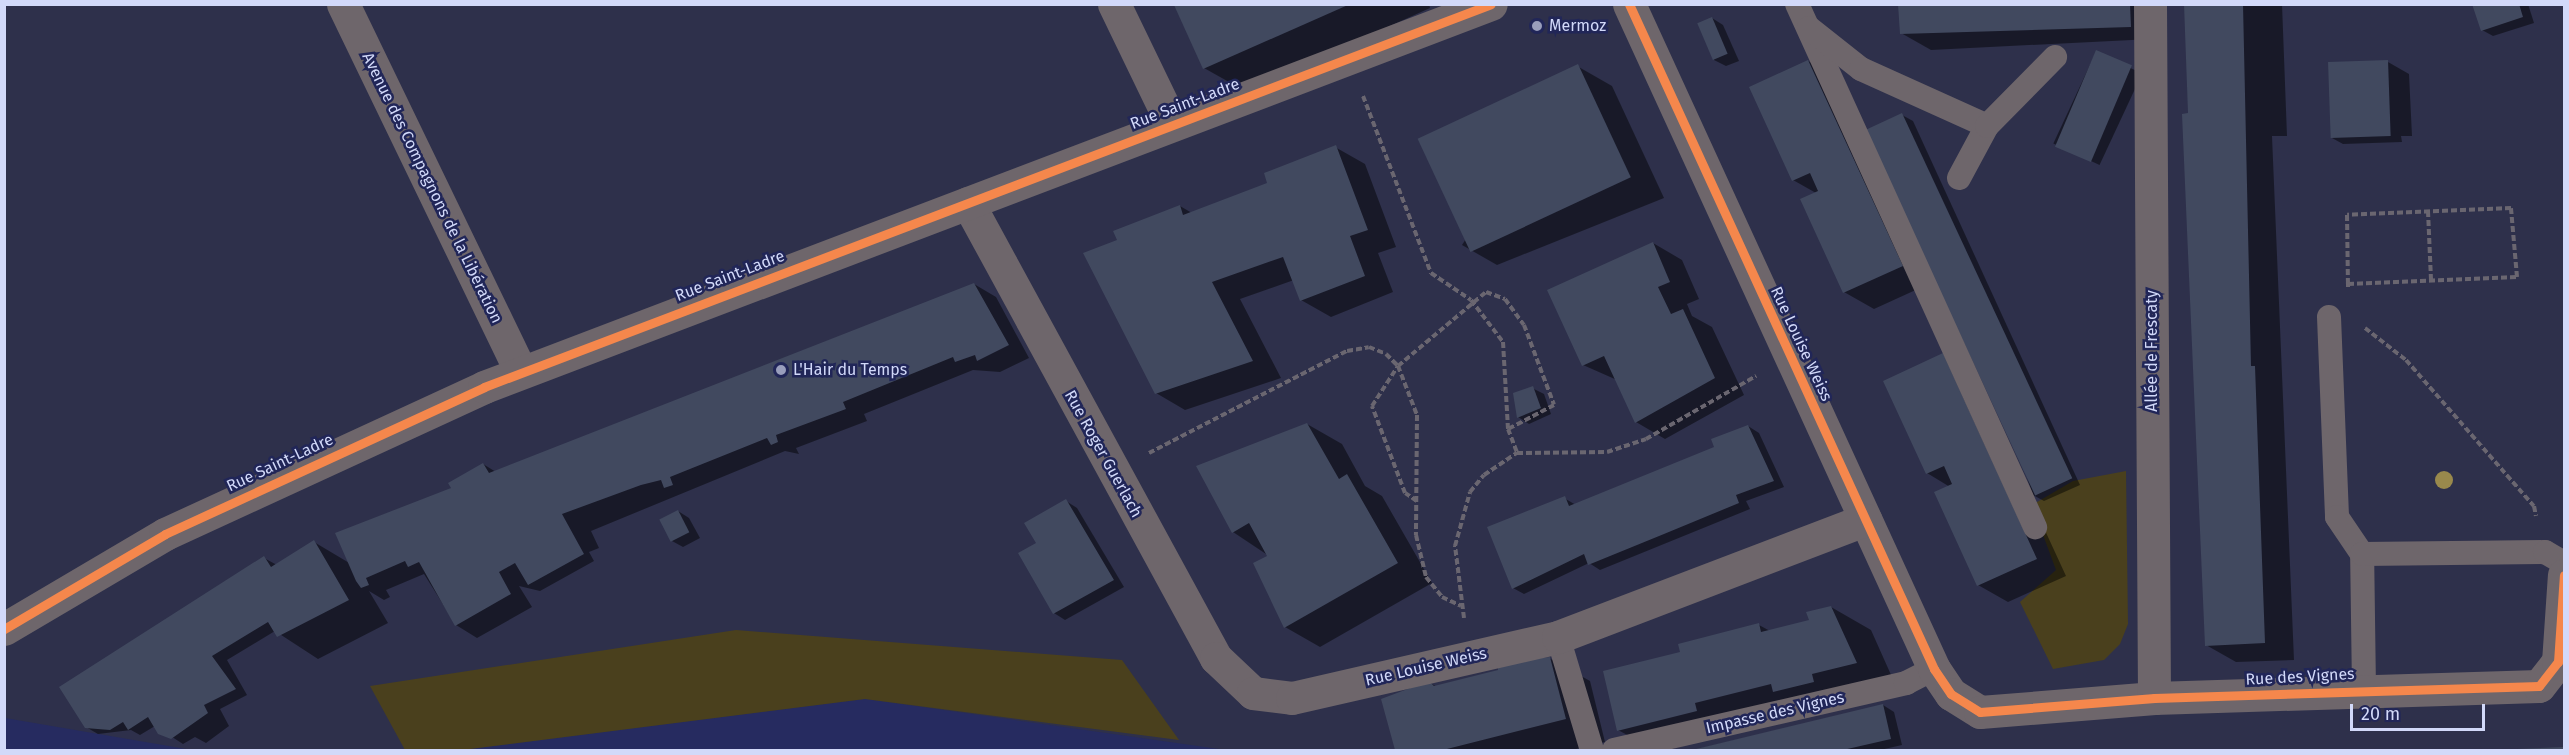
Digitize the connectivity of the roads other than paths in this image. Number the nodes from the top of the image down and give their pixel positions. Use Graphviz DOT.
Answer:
graph roads {
  1 [pos="343,4"];
  2 [pos="1114,4"];
  3 [pos="1491,4"];
  4 [pos="1629,4"];
  5 [pos="2150,4"];
  6 [pos="1801,15"];
  7 [pos="2055,57"];
  8 [pos="1172,124"];
  9 [pos="1987,126"];
  10 [pos="1959,178"];
  11 [pos="968,203"];
  12 [pos="2339,316"];
  13 [pos="521,372"];
  14 [pos="1865,520"];
  15 [pos="2035,527"];
  16 [pos="2362,554"];
  17 [pos="2558,563"];
  18 [pos="4,629"];
  19 [pos="1558,637"];
  20 [pos="1942,681"];
  21 [pos="2364,689"];
  22 [pos="1253,693"];
  23 [pos="2154,698"];
  24 [pos="1592,750"];
  25 [pos="1614,750"];
  1 -- 13 [label="street, Avenue des Compagnons de la Libération"];
  2 -- 8 [label="street"];
  3 -- 8 [label="street, Rue Saint-Ladre"];
  4 -- 14 [label="street, Rue Louise Weiss"];
  5 -- 23 [label="street, Allée de Frescaty"];
  6 -- 9 [label="lane"];
  6 -- 15 [label="lane"];
  7 -- 9 [label="lane"];
  8 -- 11 [label="street, Rue Saint-Ladre"];
  9 -- 10 [label="lane"];
  11 -- 13 [label="street, Rue Saint-Ladre"];
  11 -- 22 [label="street, Rue Roger Guerlach"];
  12 -- 16 [label="lane"];
  13 -- 18 [label="street, Rue Saint-Ladre"];
  14 -- 19 [label="street, Rue Louise Weiss"];
  14 -- 20 [label="street, Rue Louise Weiss"];
  16 -- 17 [label="lane"];
  16 -- 21 [label="lane"];
  17 -- 21 [label="street, Rue des Vignes"];
  19 -- 22 [label="street, Rue Louise Weiss"];
  19 -- 24 [label="lane"];
  20 -- 23 [label="street, Rue des Vignes"];
  20 -- 25 [label="lane, Impasse des Vignes"];
  21 -- 23 [label="street, Rue des Vignes"];
}
